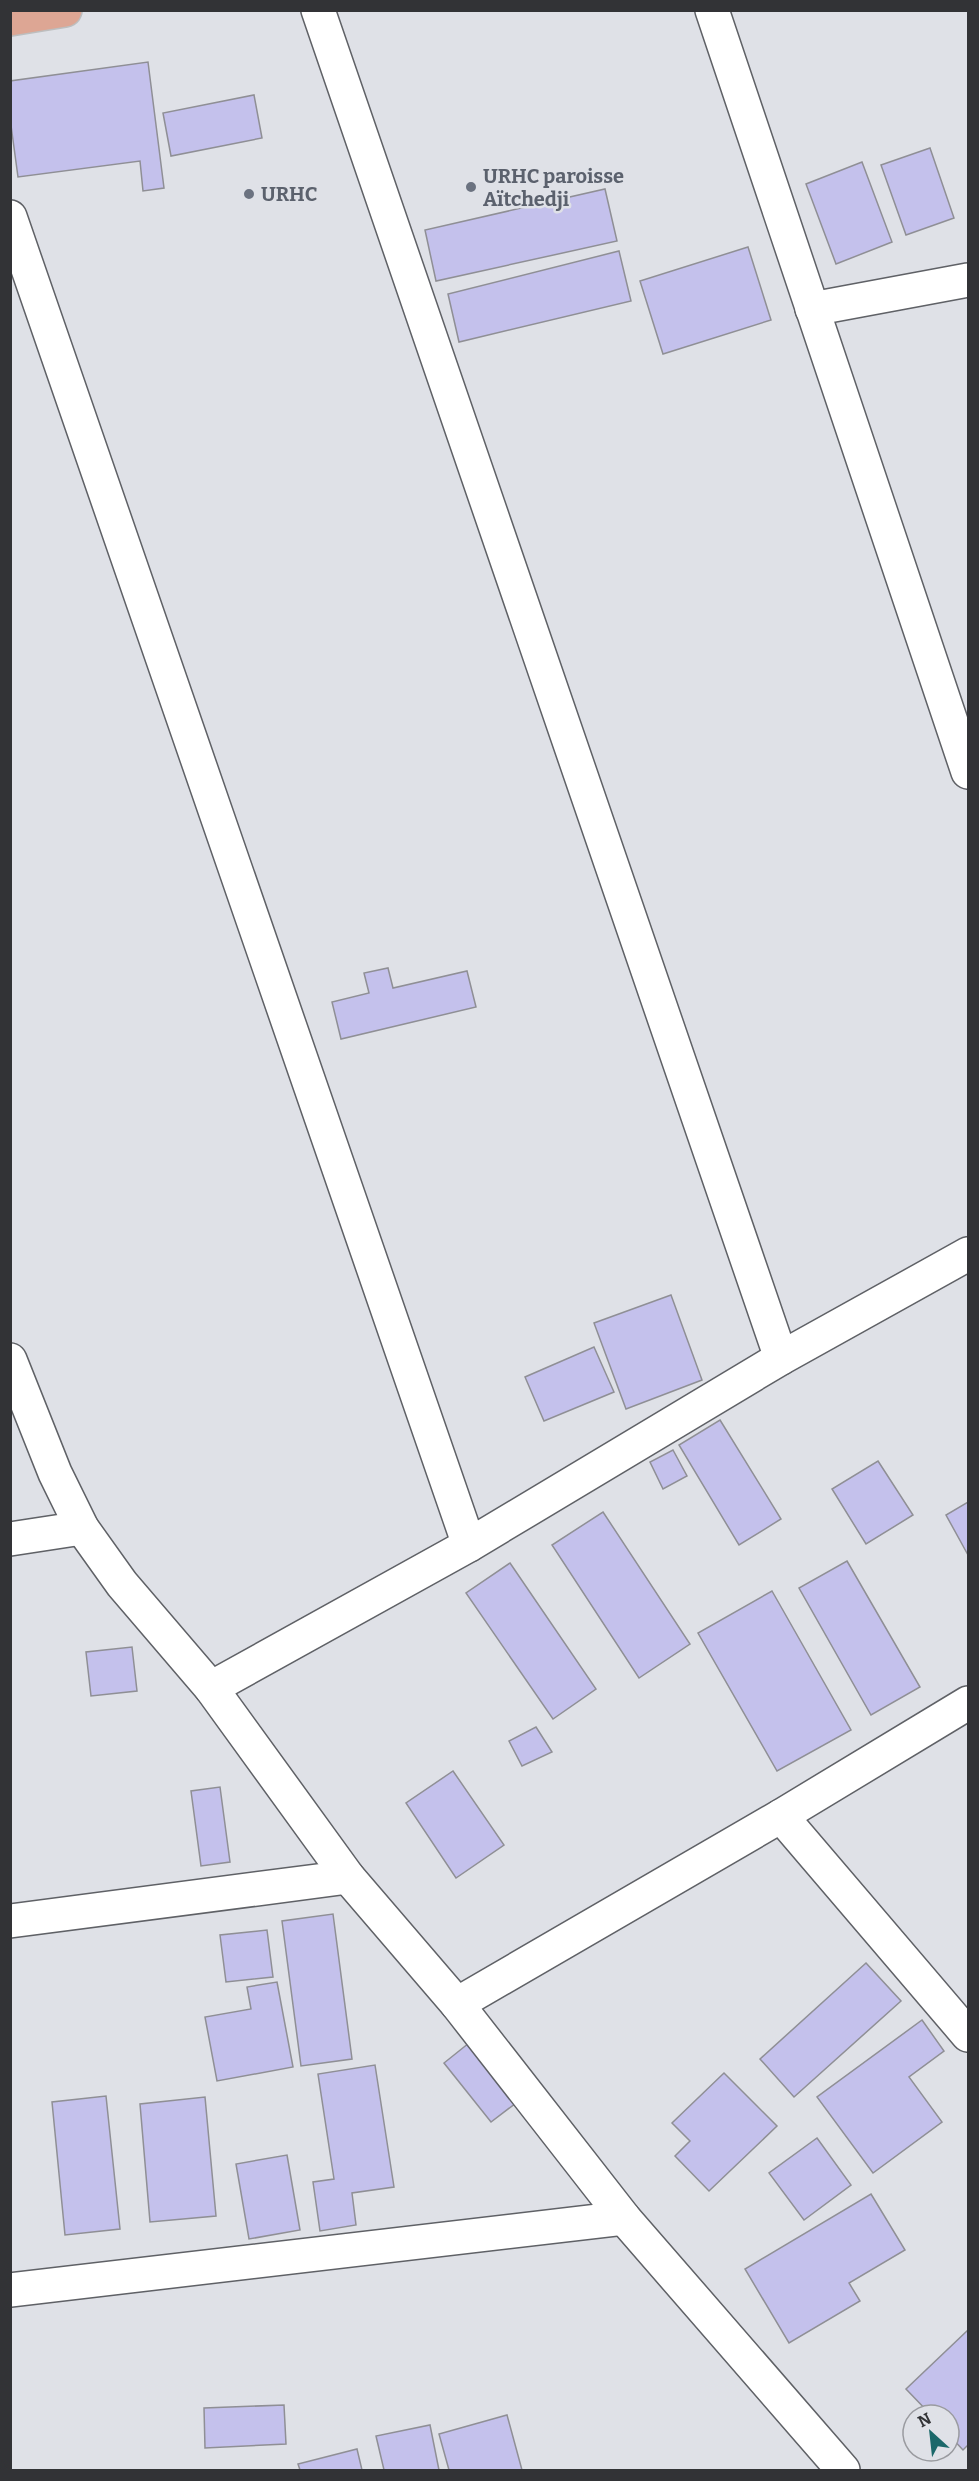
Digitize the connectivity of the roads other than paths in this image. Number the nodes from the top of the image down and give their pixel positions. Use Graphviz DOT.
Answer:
graph roads {
  1 [pos="65,10"];
  2 [pos="318,10"];
  3 [pos="712,10"];
  4 [pos="10,19"];
  5 [pos="10,217"];
  6 [pos="969,280"];
  7 [pos="812,309"];
  8 [pos="969,772"];
  9 [pos="969,1254"];
  10 [pos="781,1358"];
  11 [pos="10,1360"];
  12 [pos="82,1528"];
  13 [pos="10,1539"];
  14 [pos="469,1545"];
  15 [pos="211,1688"];
  16 [pos="969,1703"];
  17 [pos="781,1816"];
  18 [pos="348,1877"];
  19 [pos="10,1921"];
  20 [pos="457,2004"];
  21 [pos="969,2035"];
  22 [pos="624,2218"];
  23 [pos="10,2290"];
  24 [pos="843,2470"];
  1 -- 4 [label="main road"];
  2 -- 10 [label="street"];
  3 -- 7 [label="street"];
  5 -- 14 [label="street"];
  6 -- 7 [label="street"];
  7 -- 8 [label="street"];
  9 -- 10 [label="street"];
  10 -- 14 [label="street"];
  11 -- 12 [label="street"];
  12 -- 13 [label="street"];
  12 -- 15 [label="street"];
  14 -- 15 [label="street"];
  15 -- 18 [label="street"];
  16 -- 17 [label="street"];
  17 -- 20 [label="street"];
  17 -- 21 [label="street"];
  18 -- 19 [label="street"];
  18 -- 20 [label="street"];
  20 -- 22 [label="street"];
  22 -- 23 [label="street"];
  22 -- 24 [label="street"];
}
